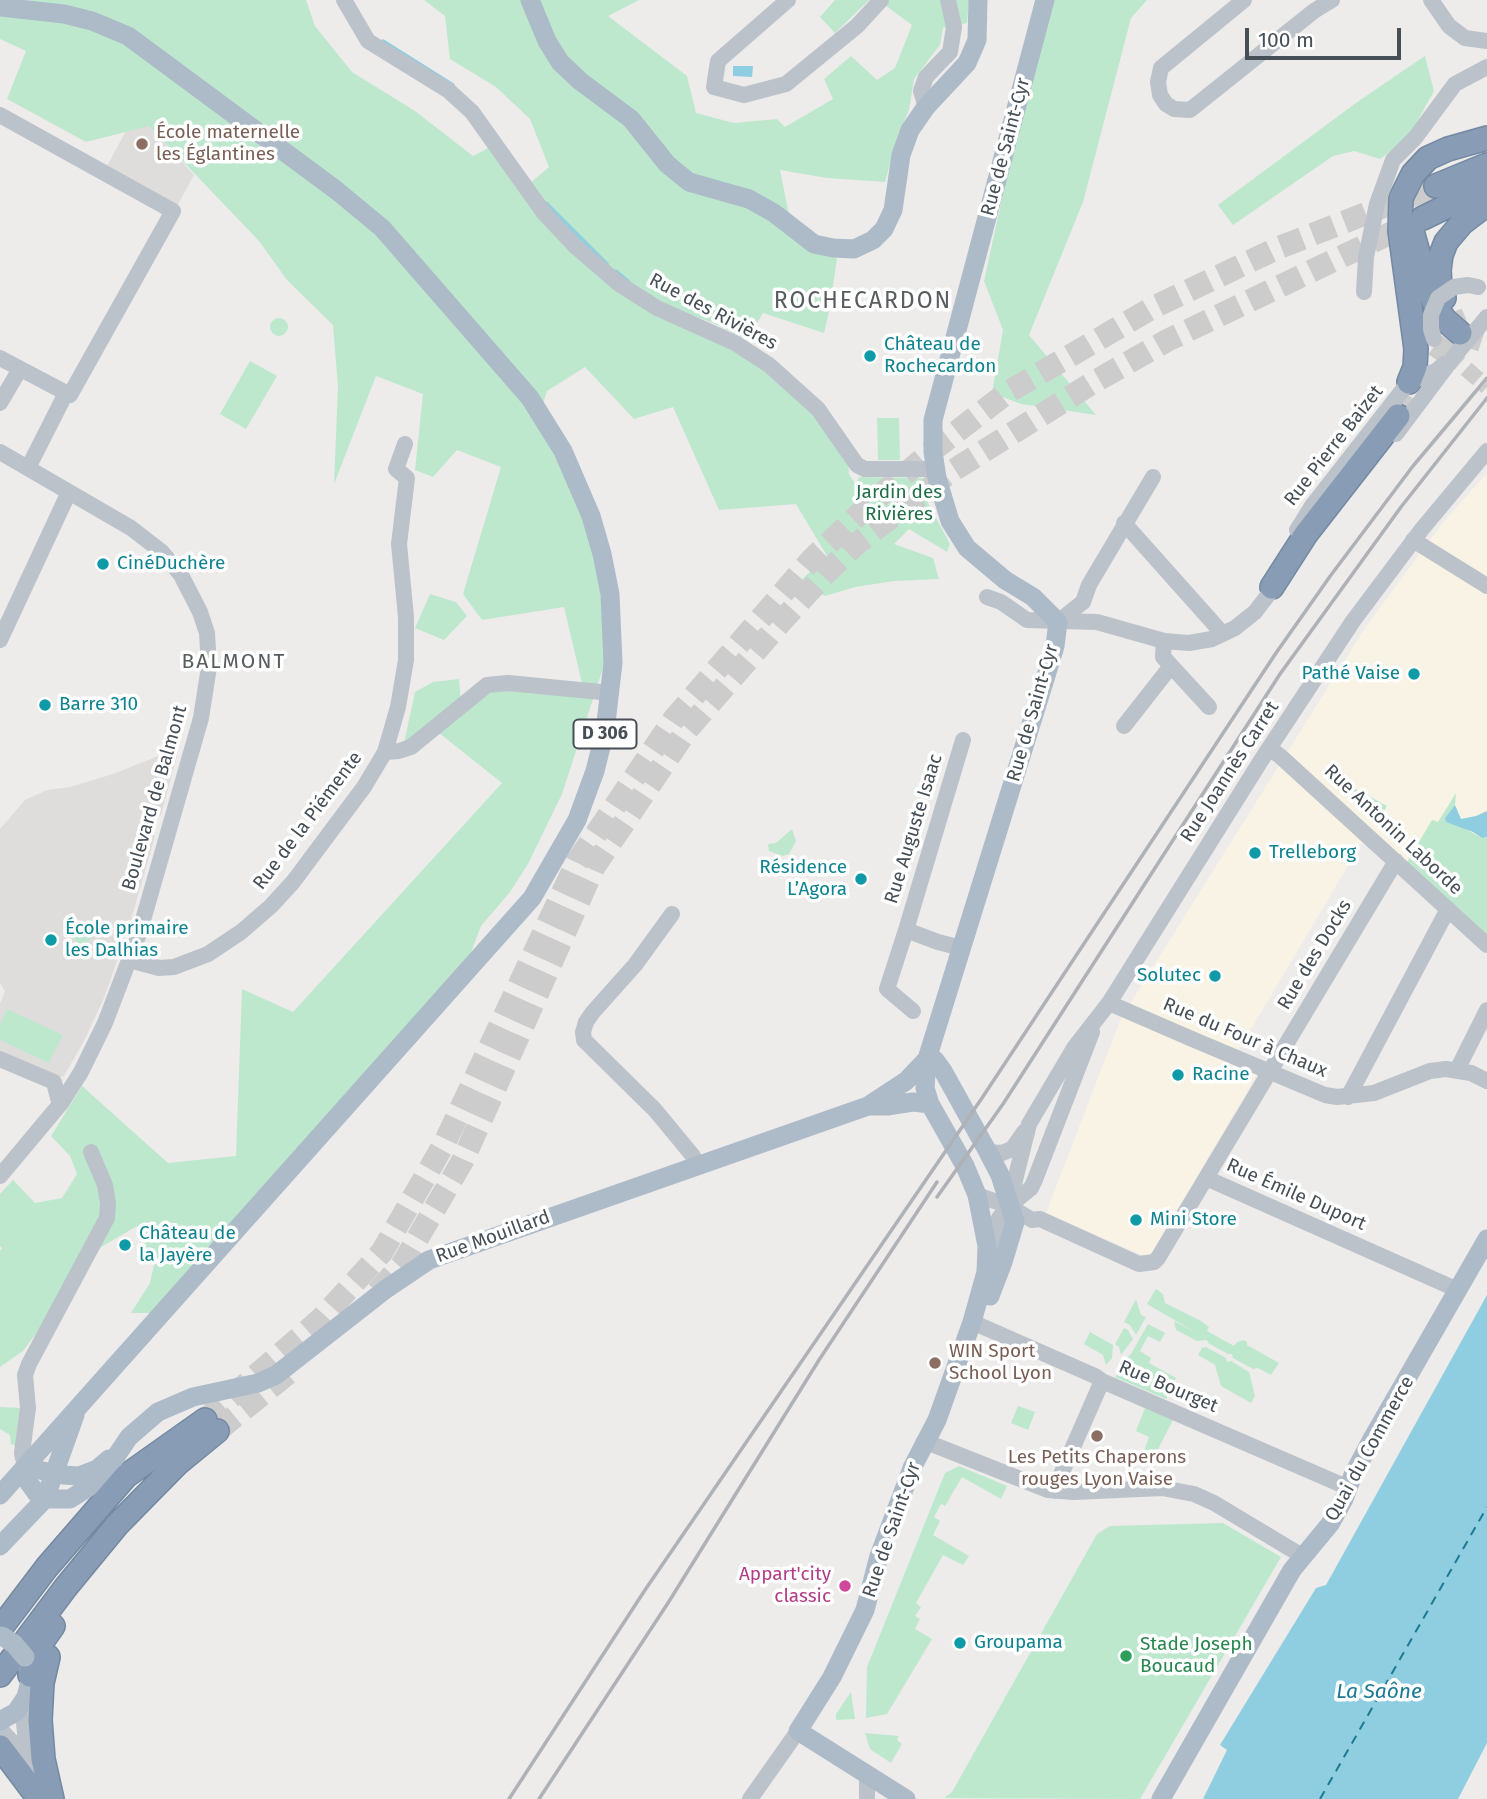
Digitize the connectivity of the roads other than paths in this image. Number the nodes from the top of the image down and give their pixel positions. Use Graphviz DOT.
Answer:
graph roads {
  1 [pos="344,0"];
  2 [pos="530,0"];
  3 [pos="788,0"];
  4 [pos="881,0"];
  5 [pos="948,0"];
  6 [pos="978,0"];
  7 [pos="1045,0"];
  8 [pos="1244,0"];
  9 [pos="1332,0"];
  10 [pos="1431,0"];
  11 [pos="0,7"];
  12 [pos="1487,41"];
  13 [pos="1487,67"];
  14 [pos="926,107"];
  15 [pos="0,115"];
  16 [pos="1485,139"];
  17 [pos="1487,165"];
  18 [pos="1436,186"];
  19 [pos="1487,187"];
  20 [pos="1487,204"];
  21 [pos="1423,218"];
  22 [pos="1483,290"];
  23 [pos="1364,292"];
  24 [pos="1449,307"];
  25 [pos="1487,317"];
  26 [pos="1421,336"];
  27 [pos="1454,347"];
  28 [pos="0,358"];
  29 [pos="20,369"];
  30 [pos="1409,382"];
  31 [pos="66,393"];
  32 [pos="0,403"];
  33 [pos="1398,416"];
  34 [pos="405,444"];
  35 [pos="1487,451"];
  36 [pos="0,452"];
  37 [pos="28,468"];
  38 [pos="935,469"];
  39 [pos="1153,477"];
  40 [pos="69,492"];
  41 [pos="1124,523"];
  42 [pos="1413,540"];
  43 [pos="1487,586"];
  44 [pos="1272,587"];
  45 [pos="987,597"];
  46 [pos="1058,622"];
  47 [pos="1223,634"];
  48 [pos="0,640"];
  49 [pos="1164,642"];
  50 [pos="1171,666"];
  51 [pos="611,693"];
  52 [pos="1209,707"];
  53 [pos="1124,726"];
  54 [pos="963,740"];
  55 [pos="1269,748"];
  56 [pos="385,752"];
  57 [pos="1396,861"];
  58 [pos="1448,909"];
  59 [pos="672,914"];
  60 [pos="906,930"];
  61 [pos="1487,945"];
  62 [pos="961,948"];
  63 [pos="129,960"];
  64 [pos="1109,1003"];
  65 [pos="1487,1010"];
  66 [pos="913,1011"];
  67 [pos="1094,1024"];
  68 [pos="0,1059"];
  69 [pos="927,1059"];
  70 [pos="1457,1070"];
  71 [pos="1270,1071"];
  72 [pos="1487,1081"];
  73 [pos="1044,1097"];
  74 [pos="1348,1097"];
  75 [pos="58,1098"];
  76 [pos="930,1104"];
  77 [pos="1064,1105"];
  78 [pos="868,1106"];
  79 [pos="1030,1124"];
  80 [pos="91,1152"];
  81 [pos="988,1152"];
  82 [pos="698,1166"];
  83 [pos="0,1176"];
  84 [pos="1206,1178"];
  85 [pos="1031,1188"];
  86 [pos="977,1195"];
  87 [pos="1009,1206"];
  88 [pos="1040,1219"];
  89 [pos="1487,1240"];
  90 [pos="986,1272"];
  91 [pos="1458,1290"];
  92 [pos="972,1322"];
  93 [pos="1102,1381"];
  94 [pos="77,1407"];
  95 [pos="208,1431"];
  96 [pos="925,1441"];
  97 [pos="118,1451"];
  98 [pos="58,1466"];
  99 [pos="25,1467"];
  100 [pos="1349,1488"];
  101 [pos="1056,1491"];
  102 [pos="0,1495"];
  103 [pos="46,1499"];
  104 [pos="0,1546"];
  105 [pos="1304,1557"];
  106 [pos="66,1607"];
  107 [pos="2,1631"];
  108 [pos="28,1666"];
  109 [pos="0,1675"];
  110 [pos="22,1705"];
  111 [pos="0,1721"];
  112 [pos="0,1729"];
  113 [pos="798,1731"];
  114 [pos="0,1747"];
  115 [pos="867,1774"];
  116 [pos="42,1797"];
  117 [pos="750,1799"];
  118 [pos="867,1799"];
  119 [pos="906,1799"];
  120 [pos="1161,1799"];
  1 -- 38 [label="street, Rue des Rivières"];
  2 -- 14 [label="main road"];
  3 -- 4 [label="street"];
  5 -- 14 [label="street"];
  6 -- 14 [label="main road"];
  7 -- 38 [label="main road, Rue de Saint-Cyr"];
  8 -- 9 [label="street"];
  10 -- 12 [label="street"];
  11 -- 51 [label="main road, D 306"];
  13 -- 23 [label="street"];
  15 -- 31 [label="street"];
  16 -- 26 [label="highway"];
  16 -- 27 [label="highway"];
  17 -- 18 [label="highway"];
  19 -- 21 [label="highway"];
  20 -- 24 [label="highway"];
  22 -- 26 [label="street, bridge"];
  25 -- 27 [label="street, Rue Pierre Baizet"];
  26 -- 27 [label="street"];
  26 -- 30 [label="highway"];
  27 -- 30 [label="street, Rue Pierre Baizet"];
  27 -- 44 [label="street, Rue Pierre Baizet"];
  28 -- 29 [label="street"];
  29 -- 31 [label="street"];
  29 -- 32 [label="street"];
  30 -- 44 [label="street, Rue Pierre Baizet"];
  31 -- 37 [label="street"];
  33 -- 44 [label="highway"];
  34 -- 56 [label="street, Rue de la Piémente"];
  35 -- 42 [label="street, Rue Joannès Carret"];
  36 -- 37 [label="street, Boulevard de Balmont"];
  37 -- 40 [label="street, Boulevard de Balmont"];
  38 -- 46 [label="main road, Rue de Saint-Cyr"];
  39 -- 41 [label="street"];
  40 -- 48 [label="street"];
  40 -- 63 [label="street, Boulevard de Balmont"];
  41 -- 46 [label="street"];
  41 -- 47 [label="street"];
  42 -- 43 [label="street"];
  42 -- 55 [label="street, Rue Joannès Carret"];
  44 -- 47 [label="street, Rue Pierre Baizet"];
  45 -- 46 [label="street, Rue Pierre Baizet"];
  46 -- 49 [label="street, Rue Pierre Baizet"];
  46 -- 62 [label="main road, Rue de Saint-Cyr"];
  47 -- 49 [label="street, Rue Pierre Baizet"];
  49 -- 50 [label="street"];
  50 -- 52 [label="street"];
  50 -- 53 [label="street"];
  51 -- 56 [label="street"];
  51 -- 94 [label="main road, D 306"];
  54 -- 60 [label="street, Rue Auguste Isaac"];
  55 -- 57 [label="street, Rue Antonin Laborde"];
  55 -- 64 [label="street, Rue Joannès Carret"];
  56 -- 63 [label="street, Rue de la Piémente"];
  57 -- 58 [label="street, Rue Antonin Laborde"];
  57 -- 71 [label="street, Rue des Docks"];
  58 -- 61 [label="street, Rue Antonin Laborde"];
  58 -- 74 [label="street"];
  59 -- 82 [label="street"];
  60 -- 62 [label="street, Rue Auguste Isaac"];
  60 -- 66 [label="street, Rue Auguste Isaac"];
  62 -- 69 [label="main road, Rue de Saint-Cyr"];
  63 -- 83 [label="street, Boulevard de Balmont"];
  64 -- 67 [label="street, Rue Joannès Carret"];
  64 -- 71 [label="street, Rue du Four à Chaux"];
  65 -- 70 [label="street"];
  67 -- 73 [label="street, Rue Joannès Carret"];
  67 -- 77 [label="street, Rue Joannès Carret"];
  68 -- 75 [label="street"];
  69 -- 76 [label="main road, Rue de Saint-Cyr"];
  69 -- 78 [label="main road, Rue Mouillard"];
  69 -- 81 [label="main road, Rue de Saint-Cyr"];
  70 -- 72 [label="street, Rue du Four à Chaux"];
  70 -- 74 [label="street, Rue du Four à Chaux"];
  71 -- 74 [label="street, Rue du Four à Chaux"];
  71 -- 84 [label="street, Rue des Docks"];
  73 -- 77 [label="street"];
  73 -- 79 [label="street, Rue Joannès Carret"];
  76 -- 78 [label="main road, Rue Mouillard"];
  76 -- 86 [label="main road, Rue de Saint-Cyr"];
  77 -- 85 [label="street, Rue Joannès Carret"];
  78 -- 82 [label="main road, Rue Mouillard"];
  79 -- 81 [label="street"];
  79 -- 87 [label="street, Rue Joannès Carret"];
  80 -- 99 [label="street"];
  81 -- 87 [label="main road, Rue de Saint-Cyr"];
  82 -- 97 [label="main road, Rue Mouillard"];
  84 -- 88 [label="street, Rue Émile Duport"];
  84 -- 91 [label="street, Rue Émile Duport"];
  85 -- 87 [label="street, Rue Joannès Carret"];
  85 -- 88 [label="street"];
  86 -- 87 [label="street"];
  86 -- 90 [label="main road, Rue de Saint-Cyr"];
  87 -- 88 [label="street, Rue Émile Duport"];
  87 -- 90 [label="street, Rue de Saint-Cyr"];
  87 -- 92 [label="main road, Rue de Saint-Cyr"];
  89 -- 91 [label="main road, Quai du Commerce"];
  90 -- 92 [label="main road, Rue de Saint-Cyr"];
  91 -- 100 [label="main road, Quai du Commerce"];
  92 -- 93 [label="street, Rue Bourget"];
  92 -- 96 [label="main road, Rue de Saint-Cyr"];
  93 -- 100 [label="street, Rue Bourget"];
  93 -- 101 [label="street"];
  94 -- 98 [label="main road, D 306"];
  94 -- 99 [label="main road, D 306"];
  95 -- 106 [label="highway"];
  95 -- 107 [label="highway"];
  95 -- 107 [label="highway"];
  95 -- 109 [label="highway"];
  96 -- 101 [label="street"];
  96 -- 113 [label="main road, Rue de Saint-Cyr"];
  97 -- 98 [label="main road, Rue Mouillard"];
  97 -- 103 [label="main road, Rue Mouillard"];
  98 -- 99 [label="main road, Rue Mouillard"];
  98 -- 103 [label="main road, D 306"];
  99 -- 102 [label="main road, D 306"];
  99 -- 103 [label="main road"];
  100 -- 105 [label="main road, Quai du Commerce"];
  101 -- 105 [label="street"];
  103 -- 104 [label="main road, D 306"];
  105 -- 120 [label="main road, Quai du Commerce"];
  106 -- 108 [label="highway"];
  106 -- 116 [label="highway"];
  107 -- 108 [label="main road, bridge"];
  108 -- 110 [label="main road"];
  110 -- 111 [label="main road"];
  110 -- 116 [label="street"];
  112 -- 116 [label="street"];
  113 -- 115 [label="main road"];
  113 -- 117 [label="street"];
  114 -- 116 [label="highway"];
  115 -- 118 [label="street"];
  115 -- 119 [label="main road"];
}
